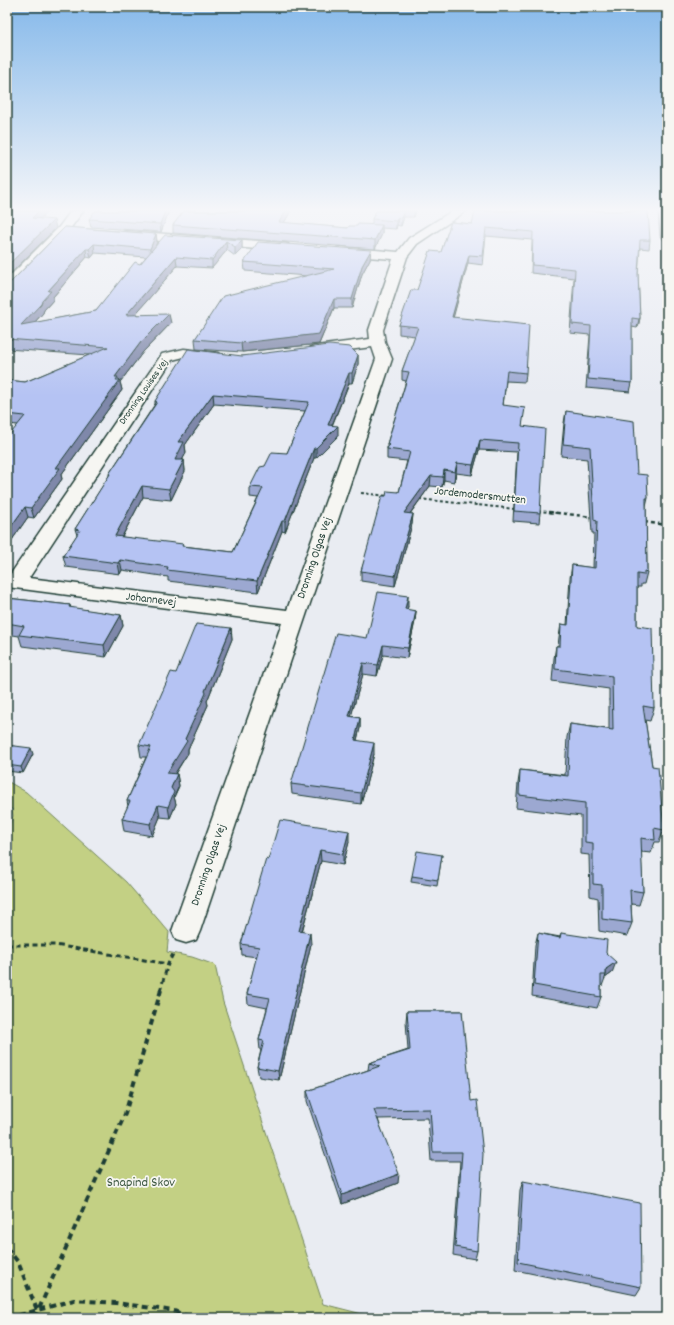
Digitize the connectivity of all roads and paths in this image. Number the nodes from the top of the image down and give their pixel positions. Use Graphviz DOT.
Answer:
graph roads {
  1 [pos="21,273"];
  2 [pos="395,273"];
  3 [pos="7,287"];
  4 [pos="378,342"];
  5 [pos="304,351"];
  6 [pos="228,357"];
  7 [pos="339,490"];
  8 [pos="393,496"];
  9 [pos="416,498"];
  10 [pos="516,509"];
  11 [pos="531,510"];
  12 [pos="600,518"];
  13 [pos="637,522"];
  14 [pos="667,525"];
  15 [pos="11,581"];
  16 [pos="294,618"];
  17 [pos="186,931"];
  18 [pos="7,946"];
  19 [pos="168,964"];
  20 [pos="7,1248"];
  21 [pos="38,1311"];
  22 [pos="9,1318"];
  23 [pos="35,1318"];
  24 [pos="193,1318"];
  1 -- 3 [label="street"];
  2 -- 4 [label="street, Dronning Olgas Vej"];
  4 -- 5 [label="street"];
  4 -- 7 [label="street, Dronning Olgas Vej"];
  6 -- 15 [label="street, Dronning Louises Vej"];
  7 -- 8 [label="path"];
  7 -- 16 [label="street, Dronning Olgas Vej"];
  9 -- 10 [label="path, Jordemodersmutten"];
  11 -- 12 [label="path, Jordemodersmutten"];
  13 -- 14 [label="path"];
  15 -- 16 [label="street, Johannevej"];
  16 -- 17 [label="street, Dronning Olgas Vej"];
  17 -- 19 [label="path"];
  18 -- 19 [label="path"];
  19 -- 21 [label="path"];
  20 -- 21 [label="path"];
  21 -- 22 [label="path"];
  21 -- 23 [label="path"];
  21 -- 24 [label="path"];
}
